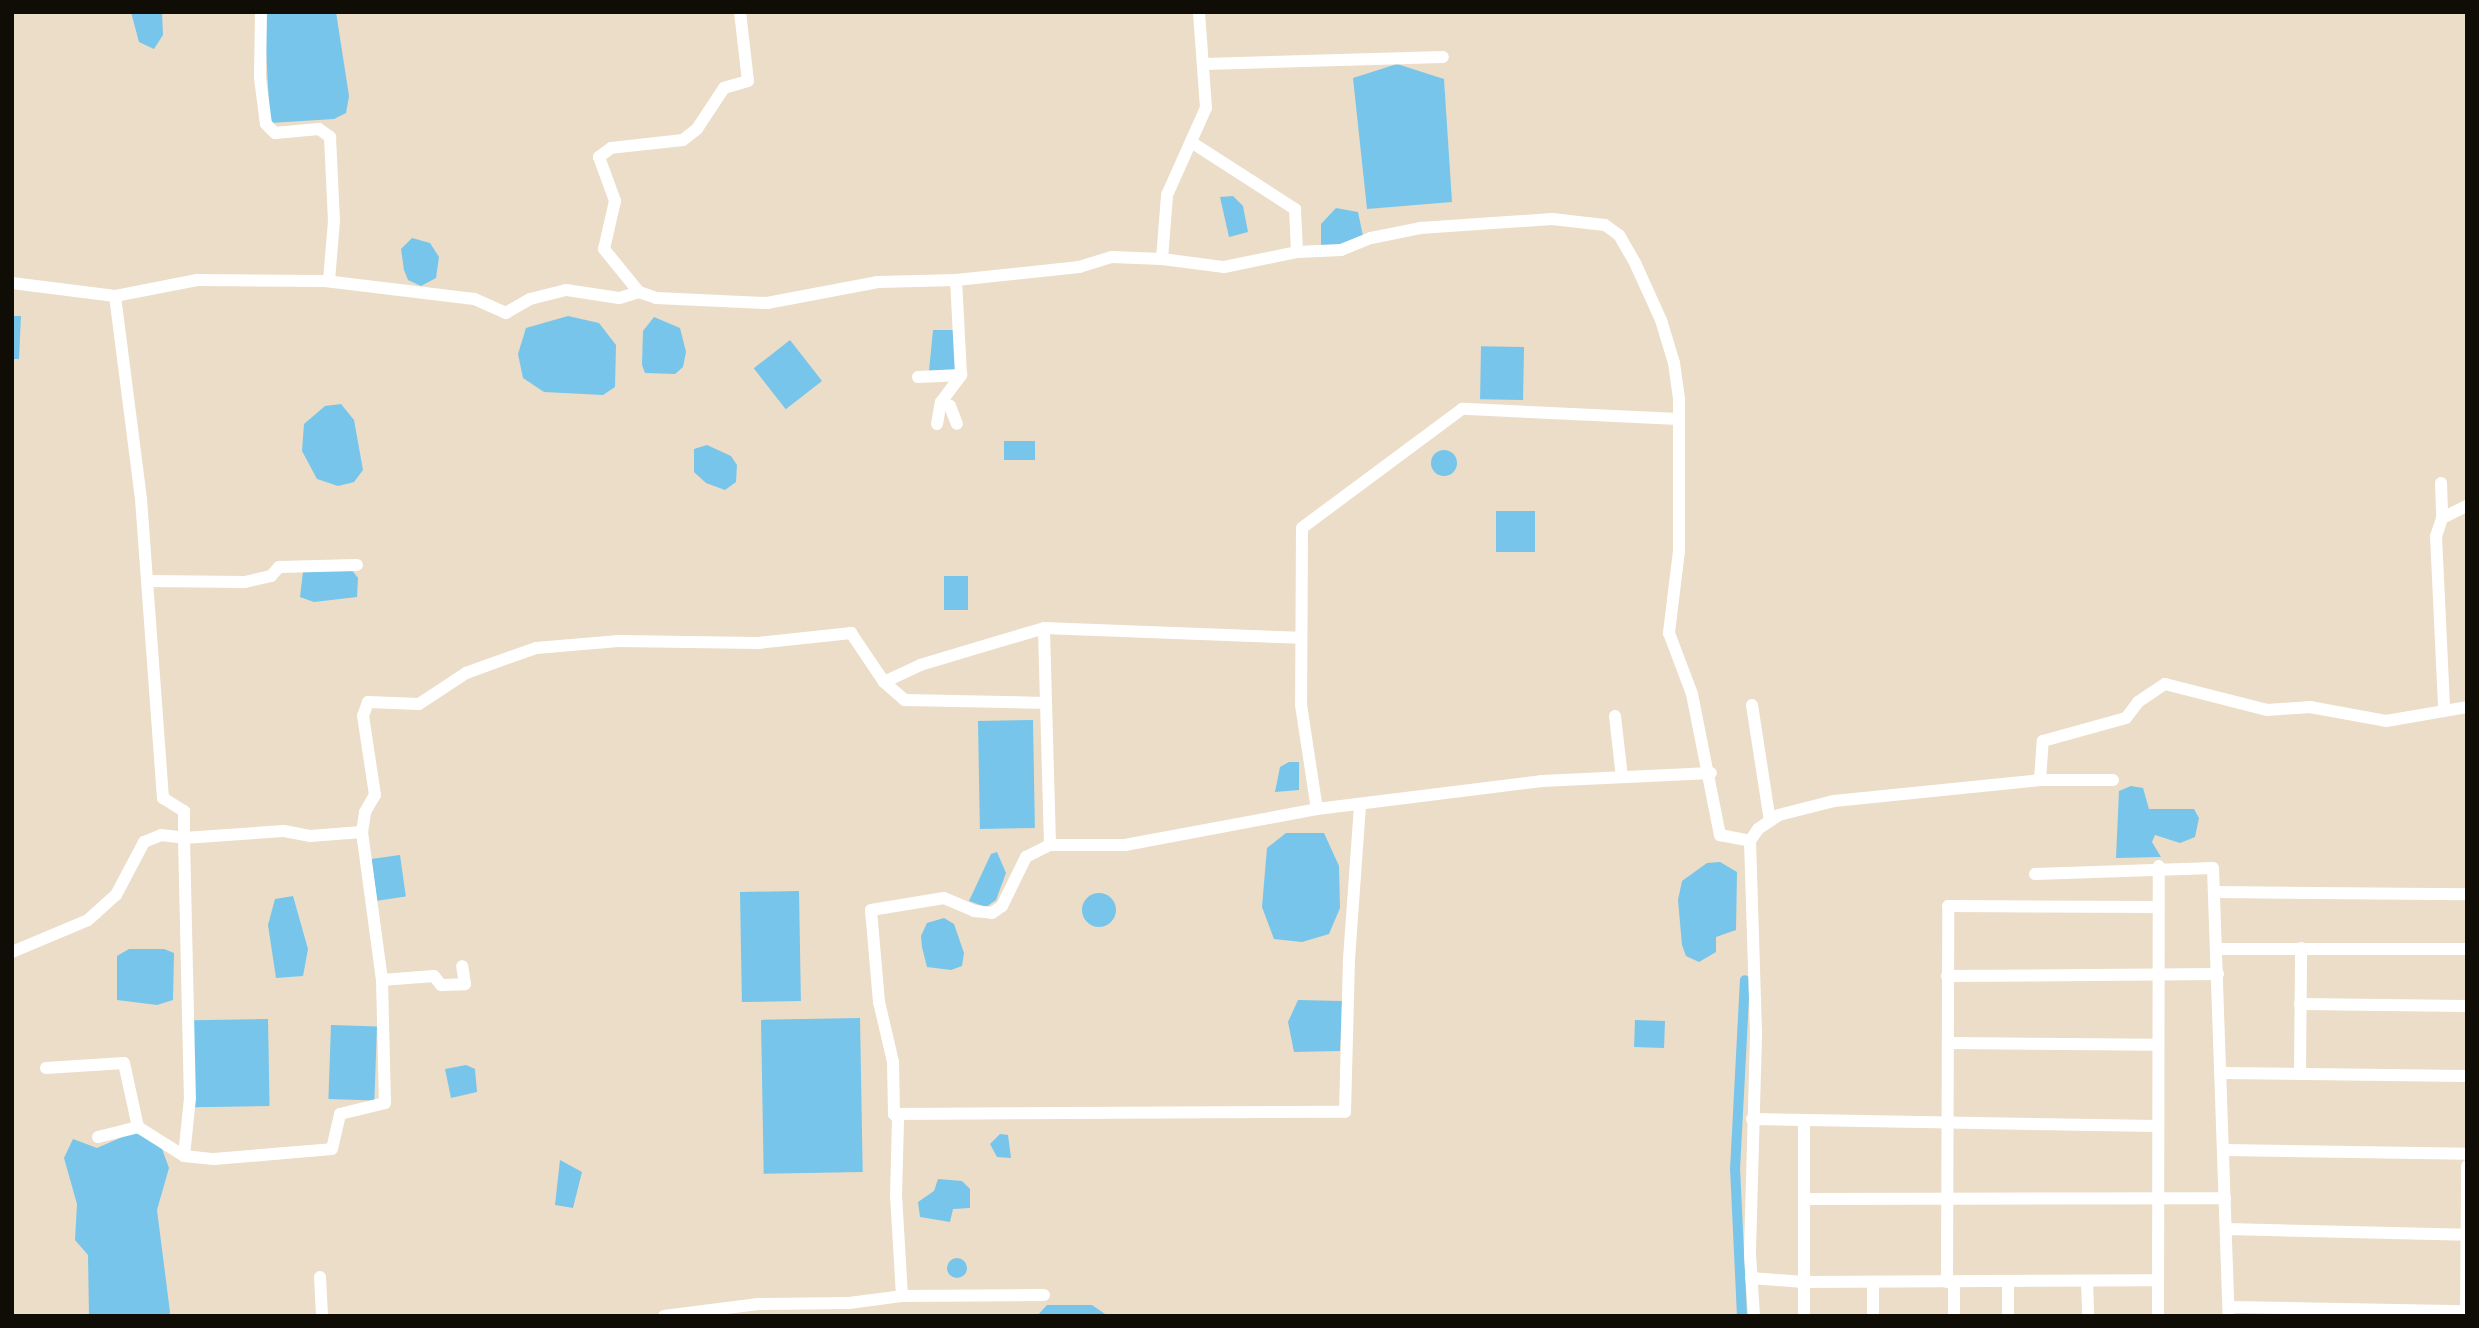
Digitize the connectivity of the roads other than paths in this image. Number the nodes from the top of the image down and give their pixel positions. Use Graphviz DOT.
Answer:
graph roads {
  1 [pos="261,12"];
  2 [pos="740,12"];
  3 [pos="1199,12"];
  4 [pos="1443,57"];
  5 [pos="1205,64"];
  6 [pos="1191,142"];
  7 [pos="1297,252"];
  8 [pos="1162,259"];
  9 [pos="956,280"];
  10 [pos="329,281"];
  11 [pos="12,283"];
  12 [pos="639,292"];
  13 [pos="115,296"];
  14 [pos="961,374"];
  15 [pos="918,377"];
  16 [pos="941,402"];
  17 [pos="1678,419"];
  18 [pos="937,424"];
  19 [pos="957,424"];
  20 [pos="2441,483"];
  21 [pos="2467,506"];
  22 [pos="2442,518"];
  23 [pos="357,565"];
  24 [pos="148,581"];
  25 [pos="1044,628"];
  26 [pos="1301,638"];
  27 [pos="884,682"];
  28 [pos="1046,703"];
  29 [pos="1752,705"];
  30 [pos="2467,707"];
  31 [pos="2444,708"];
  32 [pos="1615,716"];
  33 [pos="1711,773"];
  34 [pos="1622,777"];
  35 [pos="2040,780"];
  36 [pos="2113,780"];
  37 [pos="1360,806"];
  38 [pos="1317,809"];
  39 [pos="1770,821"];
  40 [pos="362,832"];
  41 [pos="184,838"];
  42 [pos="1750,841"];
  43 [pos="1050,845"];
  44 [pos="2159,866"];
  45 [pos="2035,874"];
  46 [pos="2214,892"];
  47 [pos="2467,894"];
  48 [pos="2158,907"];
  49 [pos="2301,948"];
  50 [pos="2216,949"];
  51 [pos="2467,949"];
  52 [pos="12,951"];
  53 [pos="462,966"];
  54 [pos="2218,974"];
  55 [pos="2157,975"];
  56 [pos="1947,976"];
  57 [pos="383,980"];
  58 [pos="2301,1004"];
  59 [pos="2467,1006"];
  60 [pos="1948,1043"];
  61 [pos="2157,1045"];
  62 [pos="46,1068"];
  63 [pos="2221,1073"];
  64 [pos="2300,1074"];
  65 [pos="2467,1076"];
  66 [pos="894,1114"];
  67 [pos="1752,1119"];
  68 [pos="1804,1121"];
  69 [pos="1948,1122"];
  70 [pos="2157,1125"];
  71 [pos="138,1127"];
  72 [pos="98,1137"];
  73 [pos="2223,1150"];
  74 [pos="2467,1154"];
  75 [pos="184,1156"];
  76 [pos="2467,1166"];
  77 [pos="2225,1198"];
  78 [pos="1804,1199"];
  79 [pos="2157,1200"];
  80 [pos="1948,1201"];
  81 [pos="2226,1229"];
  82 [pos="2466,1235"];
  83 [pos="320,1277"];
  84 [pos="1751,1278"];
  85 [pos="2158,1280"];
  86 [pos="2087,1281"];
  87 [pos="1804,1282"];
  88 [pos="1873,1282"];
  89 [pos="1950,1282"];
  90 [pos="2008,1282"];
  91 [pos="1044,1295"];
  92 [pos="902,1296"];
  93 [pos="847,1309"];
  94 [pos="2229,1311"];
  95 [pos="2399,1312"];
  96 [pos="2466,1314"];
  97 [pos="322,1316"];
  98 [pos="664,1316"];
  99 [pos="1754,1316"];
  100 [pos="1804,1316"];
  101 [pos="1873,1316"];
  102 [pos="1954,1316"];
  103 [pos="2008,1316"];
  104 [pos="2088,1316"];
  105 [pos="2158,1316"];
  1 -- 10 [label="street"];
  2 -- 12 [label="street"];
  3 -- 5 [label="street"];
  4 -- 5 [label="street"];
  5 -- 6 [label="street"];
  6 -- 7 [label="street"];
  6 -- 8 [label="street"];
  7 -- 8 [label="street"];
  7 -- 17 [label="street"];
  8 -- 9 [label="street"];
  9 -- 12 [label="street"];
  9 -- 14 [label="street"];
  10 -- 12 [label="street"];
  10 -- 13 [label="street"];
  11 -- 13 [label="street"];
  13 -- 24 [label="street"];
  14 -- 15 [label="street"];
  14 -- 16 [label="street"];
  16 -- 18 [label="street"];
  16 -- 19 [label="street"];
  17 -- 26 [label="street"];
  17 -- 33 [label="street"];
  20 -- 22 [label="street"];
  21 -- 22 [label="street"];
  22 -- 31 [label="street"];
  23 -- 24 [label="street"];
  24 -- 41 [label="street"];
  25 -- 26 [label="street"];
  25 -- 27 [label="street"];
  25 -- 28 [label="street"];
  26 -- 38 [label="street"];
  27 -- 28 [label="street"];
  27 -- 40 [label="street"];
  28 -- 43 [label="street"];
  29 -- 39 [label="street"];
  30 -- 31 [label="street"];
  31 -- 35 [label="street"];
  32 -- 34 [label="street"];
  33 -- 34 [label="street"];
  33 -- 42 [label="street"];
  34 -- 37 [label="street"];
  35 -- 36 [label="street"];
  35 -- 39 [label="street"];
  37 -- 38 [label="street"];
  37 -- 66 [label="street"];
  38 -- 43 [label="street"];
  39 -- 42 [label="street"];
  40 -- 41 [label="street"];
  40 -- 57 [label="street"];
  41 -- 52 [label="street"];
  41 -- 75 [label="street"];
  42 -- 67 [label="street"];
  43 -- 66 [label="street"];
  44 -- 45 [label="street"];
  44 -- 46 [label="street"];
  44 -- 48 [label="street"];
  46 -- 47 [label="street"];
  46 -- 50 [label="street"];
  48 -- 55 [label="street"];
  48 -- 56 [label="street"];
  49 -- 50 [label="street"];
  49 -- 51 [label="street"];
  49 -- 58 [label="street"];
  50 -- 54 [label="street"];
  53 -- 57 [label="street"];
  54 -- 55 [label="street"];
  54 -- 63 [label="street"];
  55 -- 56 [label="street"];
  55 -- 61 [label="street"];
  56 -- 60 [label="street"];
  57 -- 75 [label="street"];
  58 -- 59 [label="street"];
  58 -- 64 [label="street"];
  60 -- 61 [label="street"];
  60 -- 69 [label="street"];
  61 -- 70 [label="street"];
  62 -- 71 [label="street"];
  63 -- 64 [label="street"];
  63 -- 73 [label="street"];
  64 -- 65 [label="street"];
  66 -- 92 [label="street"];
  67 -- 68 [label="street"];
  67 -- 84 [label="street"];
  68 -- 69 [label="street"];
  68 -- 78 [label="street"];
  69 -- 70 [label="street"];
  69 -- 80 [label="street"];
  70 -- 79 [label="street"];
  71 -- 72 [label="street"];
  71 -- 75 [label="street"];
  73 -- 74 [label="street"];
  73 -- 77 [label="street"];
  76 -- 82 [label="street"];
  77 -- 79 [label="street"];
  77 -- 81 [label="street"];
  78 -- 80 [label="street"];
  78 -- 87 [label="street"];
  79 -- 80 [label="street"];
  79 -- 85 [label="street"];
  80 -- 89 [label="street"];
  81 -- 82 [label="street"];
  81 -- 94 [label="street"];
  82 -- 96 [label="street"];
  83 -- 97 [label="street"];
  84 -- 87 [label="street"];
  84 -- 99 [label="street"];
  85 -- 86 [label="street"];
  85 -- 105 [label="street"];
  86 -- 90 [label="street"];
  86 -- 104 [label="street"];
  87 -- 88 [label="street"];
  87 -- 100 [label="street"];
  88 -- 89 [label="street"];
  88 -- 101 [label="street"];
  89 -- 90 [label="street"];
  89 -- 102 [label="street"];
  90 -- 103 [label="street"];
  91 -- 92 [label="street"];
  92 -- 93 [label="street"];
  93 -- 98 [label="street"];
  94 -- 95 [label="street"];
  95 -- 96 [label="street"];
}
